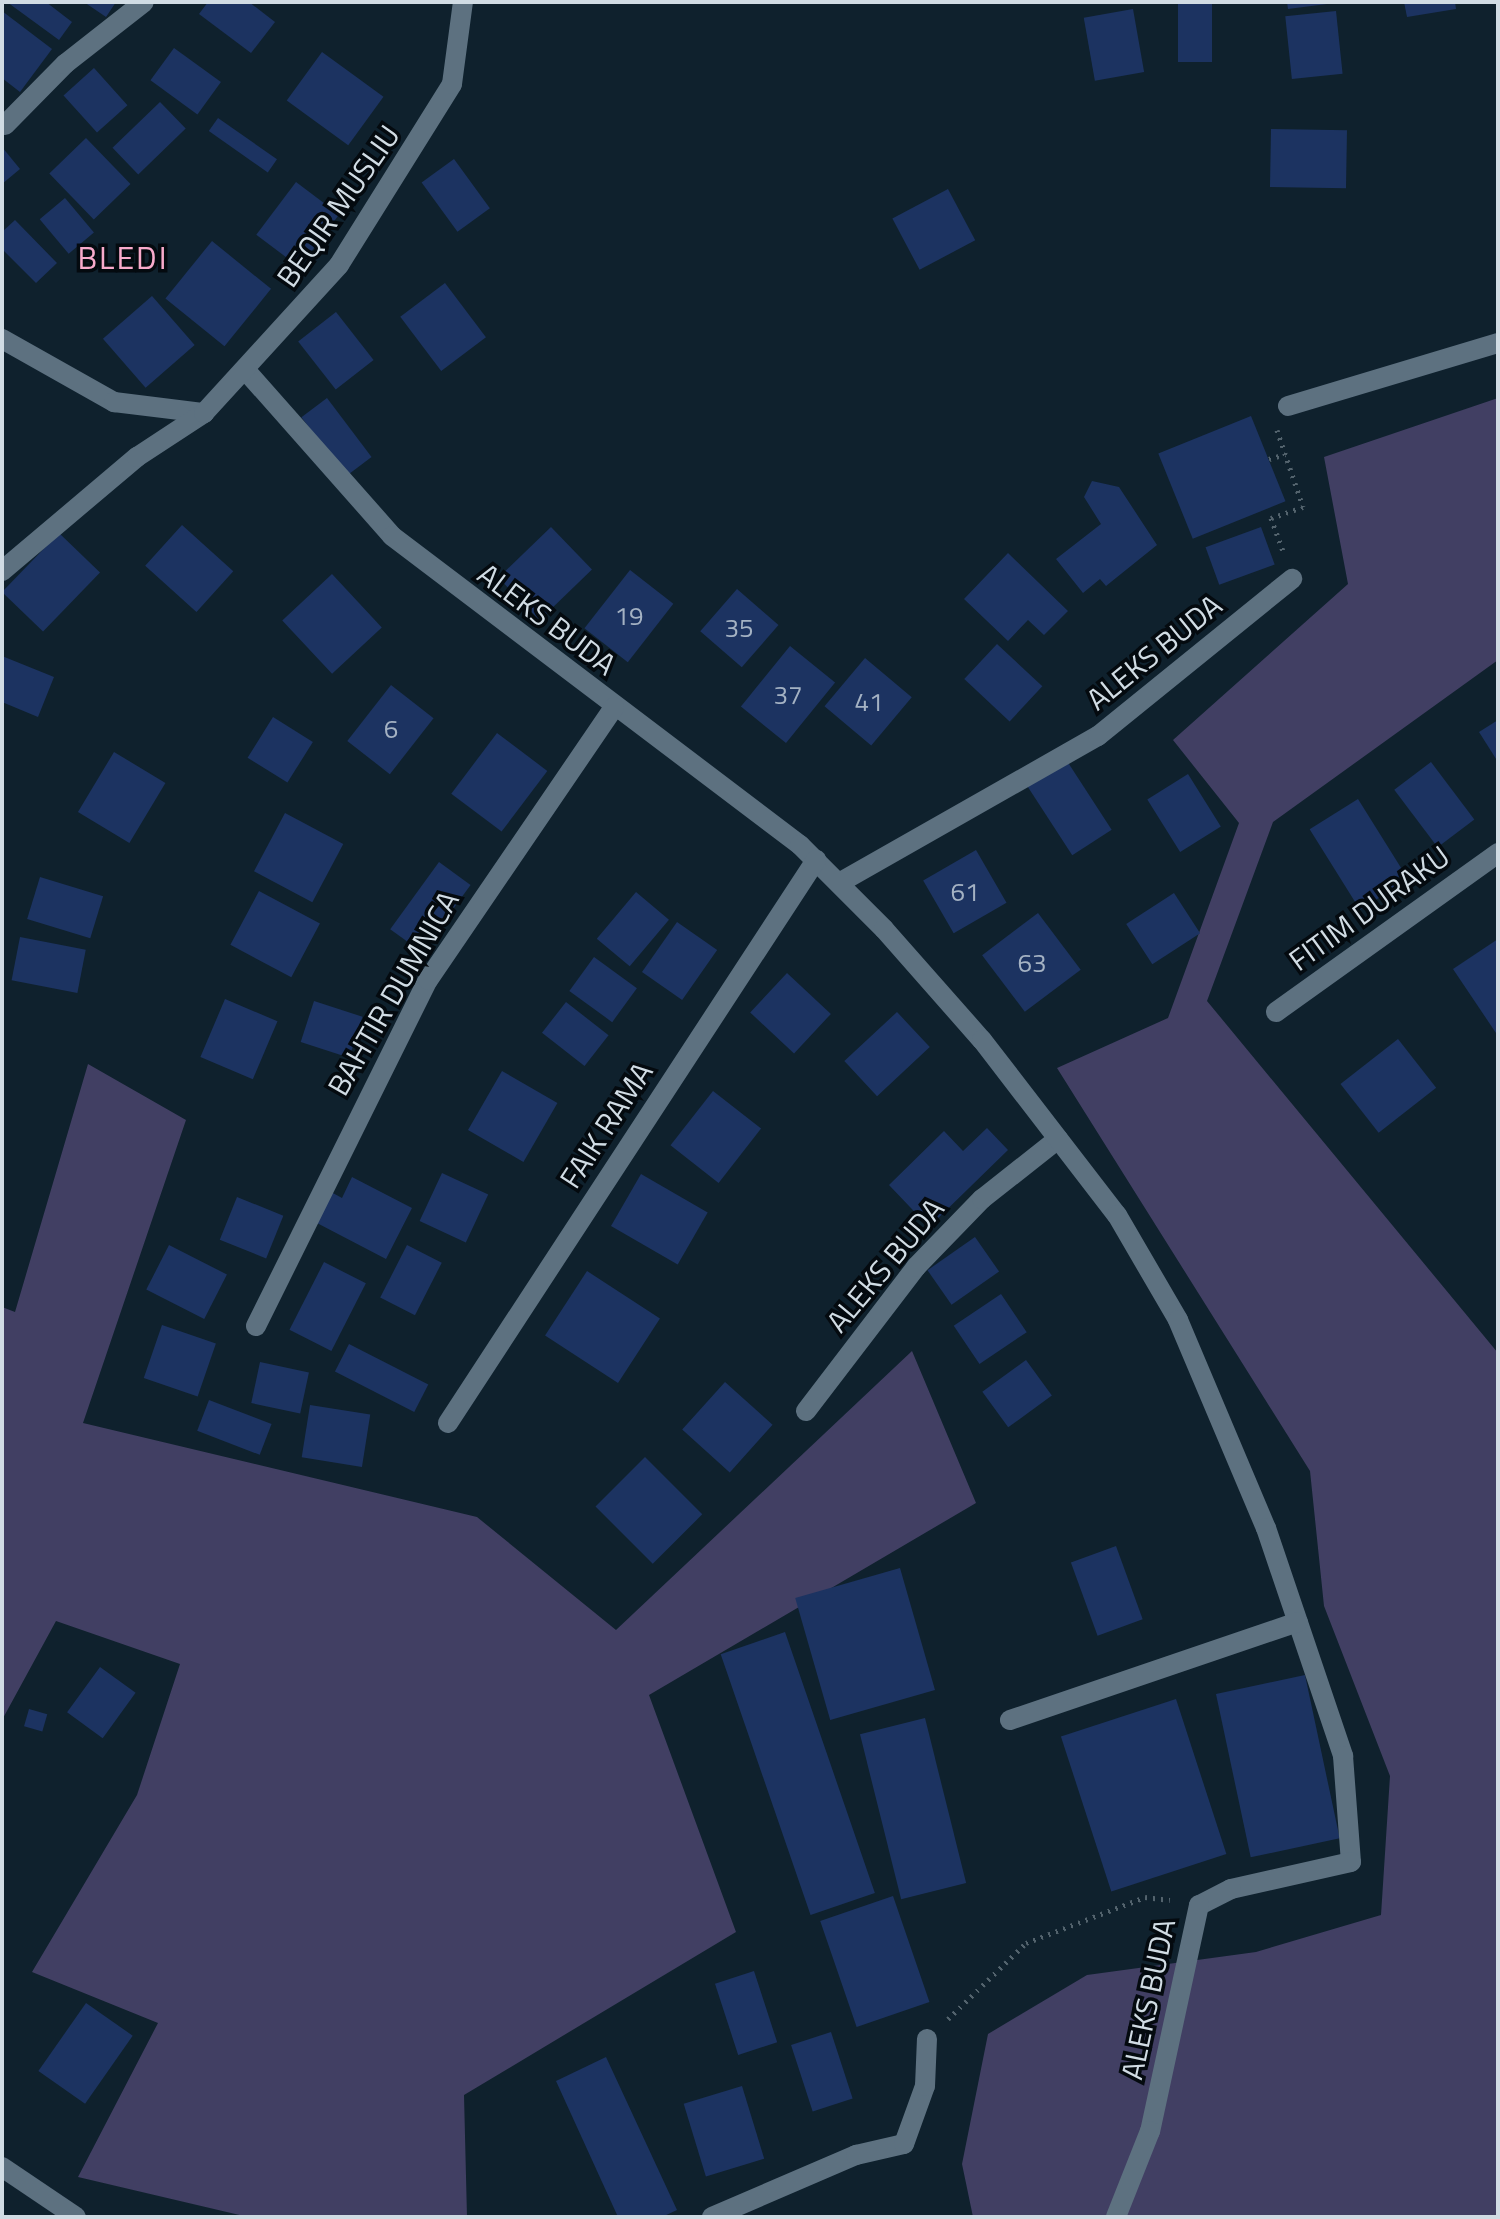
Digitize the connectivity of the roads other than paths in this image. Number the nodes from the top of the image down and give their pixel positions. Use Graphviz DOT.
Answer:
graph roads {
  1 [pos="144,2"];
  2 [pos="463,2"];
  3 [pos="5,125"];
  4 [pos="2,339"];
  5 [pos="1498,343"];
  6 [pos="248,373"];
  7 [pos="1288,406"];
  8 [pos="204,413"];
  9 [pos="2,571"];
  10 [pos="1292,579"];
  11 [pos="614,707"];
  12 [pos="1498,853"];
  13 [pos="816,860"];
  14 [pos="839,883"];
  15 [pos="1276,1012"];
  16 [pos="1058,1139"];
  17 [pos="256,1326"];
  18 [pos="806,1411"];
  19 [pos="448,1423"];
  20 [pos="1298,1622"];
  21 [pos="1010,1720"];
  22 [pos="927,2039"];
  23 [pos="2,2167"];
  24 [pos="76,2217"];
  25 [pos="712,2217"];
  26 [pos="1116,2217"];
  1 -- 3 [label="street"];
  2 -- 6 [label="street, BEQIR MUSLIU"];
  4 -- 8 [label="street"];
  5 -- 7 [label="street"];
  6 -- 8 [label="street, BEQIR MUSLIU"];
  6 -- 11 [label="street, ALEKS BUDA"];
  8 -- 9 [label="street, BEQIR MUSLIU"];
  10 -- 14 [label="street, ALEKS BUDA"];
  11 -- 13 [label="street, ALEKS BUDA"];
  11 -- 17 [label="street, BAHTIR DUMNICA"];
  12 -- 15 [label="street, FITIM DURAKU"];
  13 -- 14 [label="street, ALEKS BUDA"];
  13 -- 19 [label="street, FAIK RAMA"];
  14 -- 16 [label="street, ALEKS BUDA"];
  16 -- 18 [label="street, ALEKS BUDA"];
  16 -- 20 [label="street, ALEKS BUDA"];
  20 -- 21 [label="street"];
  20 -- 26 [label="street, ALEKS BUDA"];
  22 -- 25 [label="street"];
  23 -- 24 [label="street"];
}
